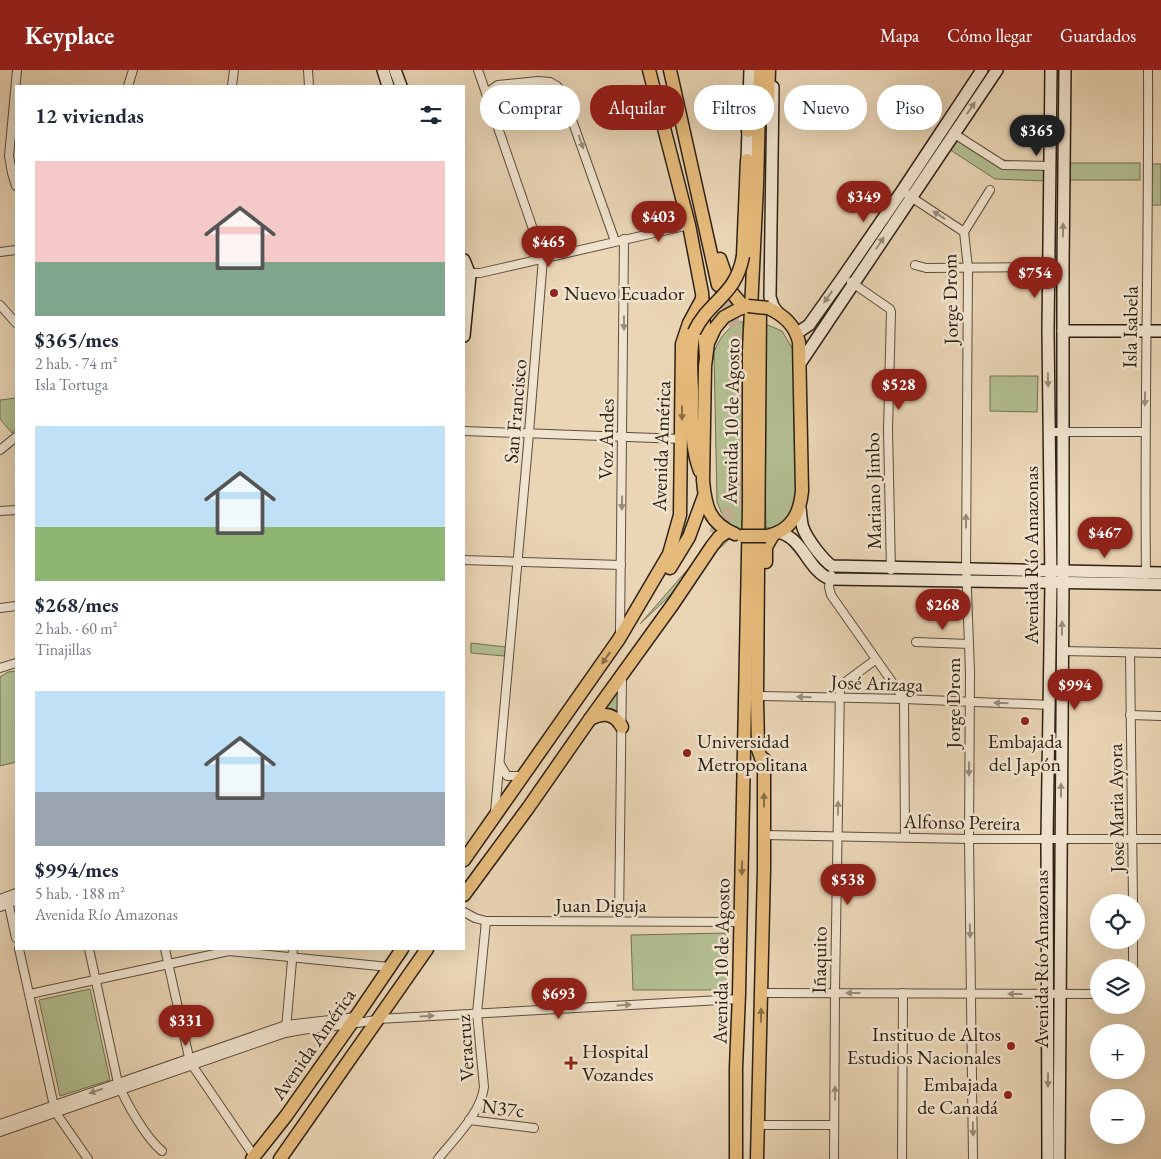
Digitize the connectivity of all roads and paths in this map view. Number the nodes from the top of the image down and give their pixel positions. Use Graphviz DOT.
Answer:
graph roads {
  1 [pos="17,70"];
  2 [pos="132,70"];
  3 [pos="234,70"];
  4 [pos="308,70"];
  5 [pos="382,70"];
  6 [pos="395,70"];
  7 [pos="478,70"];
  8 [pos="649,70"];
  9 [pos="670,70"];
  10 [pos="750,70"];
  11 [pos="760,70"];
  12 [pos="769,70"];
  13 [pos="773,70"];
  14 [pos="982,70"];
  15 [pos="997,70"];
  16 [pos="1051,70"];
  17 [pos="1065,70"];
  18 [pos="1148,70"];
  19 [pos="16,85"];
  20 [pos="128,85"];
  21 [pos="232,85"];
  22 [pos="309,85"];
  23 [pos="388,85"];
  24 [pos="400,85"];
  25 [pos="483,85"];
  26 [pos="498,85"];
  27 [pos="555,85"];
  28 [pos="674,85"];
  29 [pos="760,85"];
  30 [pos="15,92"];
  31 [pos="684,128"];
  32 [pos="499,130"];
  33 [pos="575,130"];
  34 [pos="683,130"];
  35 [pos="759,130"];
  36 [pos="748,131"];
  37 [pos="953,133"];
  38 [pos="747,160"];
  39 [pos="1051,166"];
  40 [pos="15,183"];
  41 [pos="990,190"];
  42 [pos="907,194"];
  43 [pos="688,225"];
  44 [pos="964,232"];
  45 [pos="624,239"];
  46 [pos="615,242"];
  47 [pos="15,250"];
  48 [pos="0,252"];
  49 [pos="543,258"];
  50 [pos="914,265"];
  51 [pos="1048,267"];
  52 [pos="968,268"];
  53 [pos="467,274"];
  54 [pos="843,277"];
  55 [pos="853,284"];
  56 [pos="718,285"];
  57 [pos="702,299"];
  58 [pos="0,305"];
  59 [pos="746,307"];
  60 [pos="773,310"];
  61 [pos="465,315"];
  62 [pos="15,322"];
  63 [pos="1063,331"];
  64 [pos="1146,332"];
  65 [pos="1161,332"];
  66 [pos="797,333"];
  67 [pos="706,358"];
  68 [pos="801,362"];
  69 [pos="465,431"];
  70 [pos="1049,432"];
  71 [pos="1063,432"];
  72 [pos="1145,432"];
  73 [pos="529,433"];
  74 [pos="623,436"];
  75 [pos="15,438"];
  76 [pos="682,439"];
  77 [pos="0,450"];
  78 [pos="703,480"];
  79 [pos="704,496"];
  80 [pos="800,508"];
  81 [pos="15,510"];
  82 [pos="0,511"];
  83 [pos="735,534"];
  84 [pos="773,534"];
  85 [pos="465,560"];
  86 [pos="518,563"];
  87 [pos="621,565"];
  88 [pos="832,566"];
  89 [pos="1161,573"];
  90 [pos="892,574"];
  91 [pos="967,575"];
  92 [pos="1051,576"];
  93 [pos="1063,576"];
  94 [pos="1146,578"];
  95 [pos="830,579"];
  96 [pos="1161,584"];
  97 [pos="15,606"];
  98 [pos="0,608"];
  99 [pos="660,612"];
  100 [pos="632,617"];
  101 [pos="619,639"];
  102 [pos="916,642"];
  103 [pos="969,644"];
  104 [pos="1062,651"];
  105 [pos="1130,653"];
  106 [pos="1161,653"];
  107 [pos="876,660"];
  108 [pos="15,663"];
  109 [pos="0,668"];
  110 [pos="622,673"];
  111 [pos="763,696"];
  112 [pos="839,698"];
  113 [pos="904,699"];
  114 [pos="970,702"];
  115 [pos="1050,705"];
  116 [pos="1130,715"];
  117 [pos="1161,716"];
  118 [pos="590,718"];
  119 [pos="622,728"];
  120 [pos="500,764"];
  121 [pos="744,764"];
  122 [pos="764,767"];
  123 [pos="524,776"];
  124 [pos="495,814"];
  125 [pos="764,835"];
  126 [pos="838,837"];
  127 [pos="905,837"];
  128 [pos="969,839"];
  129 [pos="1047,839"];
  130 [pos="1061,839"];
  131 [pos="1134,839"];
  132 [pos="1161,839"];
  133 [pos="465,859"];
  134 [pos="465,894"];
  135 [pos="1133,894"];
  136 [pos="8,900"];
  137 [pos="0,907"];
  138 [pos="465,913"];
  139 [pos="486,921"];
  140 [pos="619,921"];
  141 [pos="740,922"];
  142 [pos="15,933"];
  143 [pos="19,950"];
  144 [pos="89,950"];
  145 [pos="166,950"];
  146 [pos="401,950"];
  147 [pos="426,950"];
  148 [pos="292,953"];
  149 [pos="169,963"];
  150 [pos="389,967"];
  151 [pos="97,980"];
  152 [pos="761,993"];
  153 [pos="835,993"];
  154 [pos="30,994"];
  155 [pos="903,994"];
  156 [pos="972,994"];
  157 [pos="1048,994"];
  158 [pos="1060,994"];
  159 [pos="1090,994"];
  160 [pos="739,999"];
  161 [pos="477,1013"];
  162 [pos="378,1019"];
  163 [pos="353,1021"];
  164 [pos="286,1029"];
  165 [pos="190,1062"];
  166 [pos="760,1063"];
  167 [pos="736,1068"];
  168 [pos="120,1086"];
  169 [pos="55,1109"];
  170 [pos="469,1120"];
  171 [pos="0,1124"];
  172 [pos="758,1125"];
  173 [pos="834,1125"];
  174 [pos="303,1126"];
  175 [pos="534,1128"];
  176 [pos="0,1132"];
  177 [pos="162,1151"];
  178 [pos="256,1158"];
  179 [pos="88,1159"];
  180 [pos="274,1159"];
  181 [pos="280,1159"];
  182 [pos="438,1159"];
  183 [pos="736,1159"];
  184 [pos="743,1159"];
  185 [pos="751,1159"];
  186 [pos="757,1159"];
  187 [pos="834,1159"];
  188 [pos="902,1159"];
  189 [pos="973,1159"];
  190 [pos="1048,1159"];
  191 [pos="1059,1159"];
  1 -- 19 [label="street"];
  2 -- 20 [label="street"];
  3 -- 21 [label="street"];
  4 -- 22 [label="street"];
  5 -- 23 [label="main road"];
  6 -- 24 [label="main road"];
  7 -- 25 [label="street, San Francisco"];
  8 -- 43 [label="main road"];
  9 -- 28 [label="main road"];
  10 -- 36 [label="main road"];
  11 -- 29 [label="main road, Avenida 10 de Agosto"];
  12 -- 122 [label="main road, Avenida 10 de Agosto"];
  13 -- 60 [label="main road"];
  14 -- 42 [label="main road"];
  37 -- 15 [label="main road, one-way"];
  16 -- 39 [label="main road, Avenida Río Amazonas"];
  63 -- 17 [label="main road, Avenida Río Amazonas, one-way"];
  18 -- 64 [label="street, Isla Isabela"];
  26 -- 27 [label="street, one-way"];
  30 -- 40 [label="street"];
  31 -- 59 [label="main road"];
  32 -- 49 [label="street, San Francisco"];
  33 -- 46 [label="street, one-way"];
  34 -- 56 [label="main road"];
  35 -- 121 [label="main road, Avenida 10 de Agosto"];
  36 -- 38 [label="main road"];
  37 -- 39 [label="street"];
  37 -- 42 [label="main road"];
  38 -- 78 [label="main road, bridge"];
  39 -- 51 [label="main road, Avenida Río Amazonas"];
  41 -- 44 [label="street"];
  44 -- 42 [label="street, Jorge Drom, one-way"];
  42 -- 54 [label="main road"];
  55 -- 42 [label="main road, one-way"];
  43 -- 45 [label="street"];
  43 -- 57 [label="main road"];
  44 -- 52 [label="street, Jorge Drom"];
  45 -- 46 [label="street"];
  45 -- 74 [label="street, Voz Andes, one-way"];
  46 -- 49 [label="street"];
  47 -- 48 [label="street"];
  49 -- 53 [label="street"];
  49 -- 73 [label="street, San Francisco"];
  50 -- 52 [label="street"];
  51 -- 52 [label="street"];
  51 -- 70 [label="main road, Avenida Río Amazonas, one-way"];
  91 -- 52 [label="street, Jorge Drom, one-way"];
  53 -- 61 [label="main road"];
  54 -- 55 [label="street, Mariano Jimbo"];
  54 -- 66 [label="main road, one-way"];
  55 -- 68 [label="main road"];
  55 -- 90 [label="street, Mariano Jimbo"];
  57 -- 67 [label="main road"];
  57 -- 76 [label="main road, Avenida América, one-way"];
  58 -- 62 [label="street"];
  59 -- 60 [label="main road, bridge"];
  59 -- 67 [label="main road, Avenida 10 de Agosto"];
  60 -- 66 [label="main road"];
  63 -- 64 [label="main road"];
  63 -- 71 [label="main road, Avenida Río Amazonas"];
  64 -- 65 [label="main road"];
  64 -- 72 [label="street, Isla Isabela, one-way"];
  66 -- 68 [label="main road"];
  67 -- 78 [label="main road, Avenida 10 de Agosto"];
  68 -- 80 [label="main road"];
  69 -- 73 [label="street"];
  70 -- 71 [label="street"];
  70 -- 92 [label="main road, Avenida Río Amazonas"];
  71 -- 72 [label="street"];
  71 -- 93 [label="main road, Avenida Río Amazonas"];
  72 -- 94 [label="street, Isla Isabela"];
  73 -- 74 [label="street"];
  73 -- 86 [label="street, San Francisco"];
  74 -- 76 [label="street"];
  74 -- 87 [label="street, Voz Andes, one-way"];
  75 -- 77 [label="street"];
  76 -- 100 [label="main road, Avenida América"];
  78 -- 79 [label="main road, Avenida 10 de Agosto"];
  79 -- 83 [label="main road, Avenida 10 de Agosto"];
  79 -- 100 [label="main road, Avenida América"];
  80 -- 84 [label="main road, Avenida 10 de Agosto"];
  80 -- 88 [label="main road"];
  81 -- 82 [label="street"];
  83 -- 84 [label="main road, bridge"];
  83 -- 110 [label="main road"];
  83 -- 121 [label="main road, Avenida 10 de Agosto"];
  84 -- 95 [label="main road"];
  84 -- 111 [label="main road, Avenida 10 de Agosto"];
  85 -- 86 [label="street"];
  86 -- 87 [label="street"];
  86 -- 120 [label="street, San Francisco"];
  87 -- 101 [label="street, Voz Andes"];
  88 -- 90 [label="main road"];
  88 -- 95 [label="street"];
  89 -- 94 [label="main road"];
  90 -- 91 [label="main road"];
  90 -- 95 [label="main road"];
  91 -- 92 [label="main road"];
  91 -- 103 [label="street, Jorge Drom"];
  92 -- 93 [label="main road"];
  92 -- 115 [label="main road, Avenida Río Amazonas"];
  93 -- 94 [label="main road"];
  104 -- 93 [label="main road, Avenida Río Amazonas, one-way"];
  94 -- 96 [label="main road"];
  95 -- 107 [label="street"];
  97 -- 98 [label="street"];
  99 -- 110 [label="main road"];
  100 -- 101 [label="main road, Avenida América"];
  101 -- 123 [label="main road, Avenida América, one-way"];
  102 -- 103 [label="street"];
  103 -- 114 [label="street, Jorge Drom"];
  104 -- 105 [label="street"];
  130 -- 104 [label="main road, Avenida Río Amazonas, one-way"];
  105 -- 106 [label="street"];
  105 -- 116 [label="street, Jose Maria Ayora"];
  107 -- 112 [label="street"];
  107 -- 113 [label="street"];
  108 -- 109 [label="street"];
  110 -- 118 [label="main road"];
  110 -- 119 [label="street"];
  112 -- 111 [label="street, José Arizaga, one-way"];
  111 -- 122 [label="main road, Avenida 10 de Agosto"];
  112 -- 113 [label="street, José Arizaga"];
  126 -- 112 [label="street, Iñaquito, one-way"];
  113 -- 114 [label="street, José Arizaga"];
  113 -- 127 [label="street"];
  115 -- 114 [label="street, José Arizaga, one-way"];
  114 -- 128 [label="street, Jorge Drom, one-way"];
  115 -- 129 [label="main road, Avenida Río Amazonas"];
  116 -- 117 [label="street"];
  116 -- 131 [label="street, Jose Maria Ayora"];
  118 -- 119 [label="main road"];
  118 -- 134 [label="main road"];
  119 -- 140 [label="street"];
  120 -- 123 [label="street"];
  120 -- 124 [label="street, San Francisco"];
  121 -- 141 [label="main road, Avenida 10 de Agosto, one-way"];
  125 -- 122 [label="main road, Avenida 10 de Agosto, one-way"];
  123 -- 124 [label="main road, Avenida América"];
  124 -- 133 [label="main road, Avenida América"];
  125 -- 126 [label="street, Alfonso Pereira"];
  125 -- 152 [label="main road, Avenida 10 de Agosto"];
  126 -- 127 [label="street, Alfonso Pereira"];
  126 -- 153 [label="street, Iñaquito"];
  127 -- 128 [label="street, Alfonso Pereira"];
  128 -- 129 [label="street, Alfonso Pereira"];
  128 -- 156 [label="street, Jorge Drom, one-way"];
  129 -- 130 [label="street, Alfonso Pereira"];
  129 -- 157 [label="main road, Avenida Río Amazonas"];
  130 -- 131 [label="street, Alfonso Pereira"];
  130 -- 158 [label="main road, Avenida Río Amazonas"];
  131 -- 132 [label="street, Alfonso Pereira"];
  131 -- 135 [label="street, Jose Maria Ayora"];
  136 -- 137 [label="street"];
  136 -- 142 [label="street"];
  138 -- 139 [label="street, Juan Diguja"];
  139 -- 140 [label="street, Juan Diguja"];
  139 -- 161 [label="street, Veracruz"];
  140 -- 141 [label="street, Juan Diguja"];
  141 -- 160 [label="main road, Avenida 10 de Agosto"];
  143 -- 154 [label="street"];
  144 -- 151 [label="street"];
  145 -- 149 [label="street"];
  146 -- 150 [label="main road, Avenida América"];
  147 -- 162 [label="main road, Avenida América"];
  148 -- 149 [label="street"];
  148 -- 150 [label="street"];
  148 -- 164 [label="street"];
  149 -- 151 [label="street"];
  149 -- 165 [label="street"];
  150 -- 163 [label="main road, Avenida América"];
  151 -- 154 [label="street"];
  151 -- 168 [label="street"];
  152 -- 153 [label="street"];
  166 -- 152 [label="main road, Avenida 10 de Agosto, one-way"];
  155 -- 153 [label="street, one-way"];
  173 -- 153 [label="street, Iñaquito, one-way"];
  154 -- 169 [label="street"];
  155 -- 156 [label="street"];
  155 -- 188 [label="street"];
  157 -- 156 [label="street, one-way"];
  156 -- 189 [label="street, Jorge Drom, one-way"];
  157 -- 158 [label="street"];
  157 -- 190 [label="main road, Avenida Río Amazonas, one-way"];
  158 -- 159 [label="street"];
  158 -- 191 [label="main road, Avenida Río Amazonas"];
  161 -- 160 [label="street, one-way"];
  160 -- 167 [label="main road, Avenida 10 de Agosto"];
  162 -- 161 [label="street, one-way"];
  161 -- 170 [label="street, Veracruz"];
  162 -- 163 [label="street"];
  162 -- 174 [label="main road, Avenida América"];
  163 -- 164 [label="street"];
  163 -- 178 [label="main road, Avenida América"];
  164 -- 165 [label="street"];
  165 -- 168 [label="street"];
  165 -- 178 [label="street"];
  166 -- 172 [label="main road, Avenida 10 de Agosto"];
  166 -- 185 [label="main road"];
  167 -- 183 [label="main road, Avenida 10 de Agosto"];
  167 -- 184 [label="main road"];
  168 -- 169 [label="street"];
  168 -- 177 [label="street"];
  169 -- 171 [label="street"];
  169 -- 176 [label="street"];
  169 -- 179 [label="street"];
  170 -- 175 [label="street, N37c"];
  170 -- 182 [label="street, Veracruz"];
  172 -- 173 [label="street"];
  172 -- 186 [label="main road, Avenida 10 de Agosto"];
  173 -- 187 [label="street, Iñaquito"];
  174 -- 180 [label="main road"];
  174 -- 181 [label="main road, Avenida América"];
}
